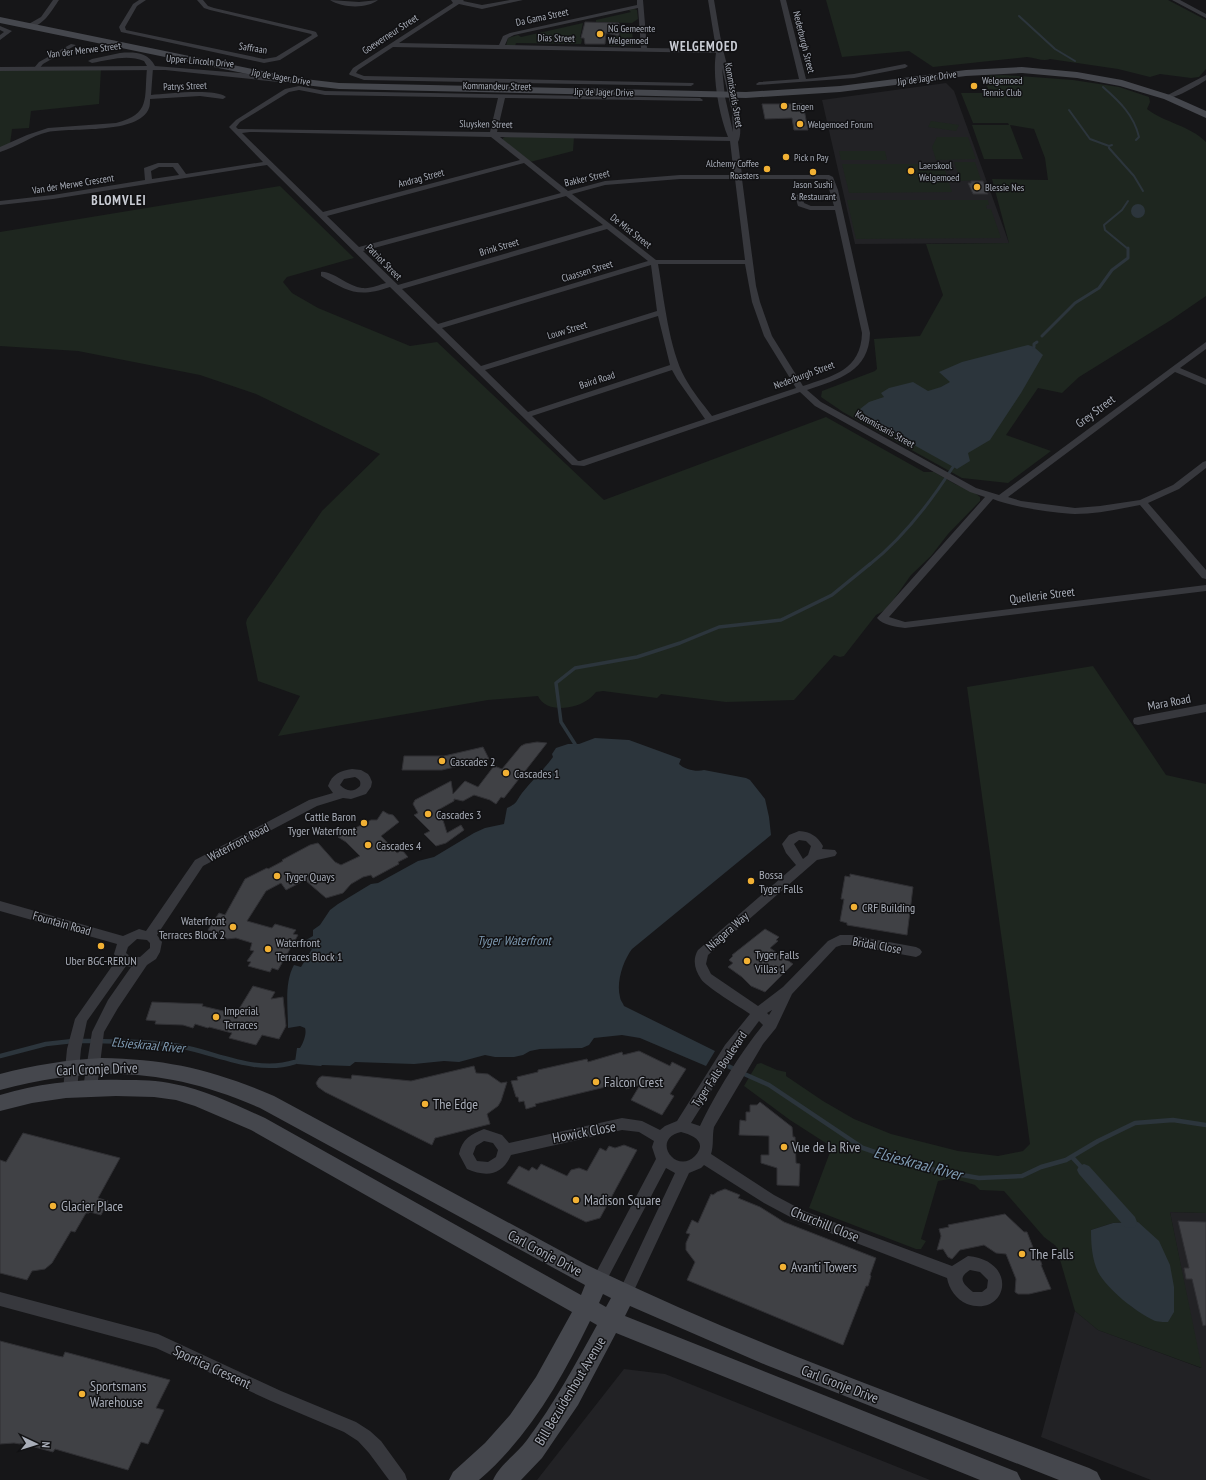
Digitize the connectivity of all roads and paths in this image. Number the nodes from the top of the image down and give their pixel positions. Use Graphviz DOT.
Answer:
graph roads {
  1 [pos="56,0"];
  2 [pos="64,0"];
  3 [pos="142,0"];
  4 [pos="200,0"];
  5 [pos="333,0"];
  6 [pos="375,0"];
  7 [pos="450,0"];
  8 [pos="520,0"];
  9 [pos="711,0"];
  10 [pos="783,0"];
  11 [pos="1175,0"];
  12 [pos="460,1"];
  13 [pos="640,3"];
  14 [pos="0,12"];
  15 [pos="54,14"];
  16 [pos="1206,16"];
  17 [pos="0,20"];
  18 [pos="33,23"];
  19 [pos="3,28"];
  20 [pos="0,38"];
  21 [pos="72,45"];
  22 [pos="393,45"];
  23 [pos="501,47"];
  24 [pos="644,50"];
  25 [pos="720,51"];
  26 [pos="147,59"];
  27 [pos="905,66"];
  28 [pos="0,67"];
  29 [pos="37,67"];
  30 [pos="131,68"];
  31 [pos="150,68"];
  32 [pos="352,74"];
  33 [pos="953,74"];
  34 [pos="1206,77"];
  35 [pos="874,79"];
  36 [pos="803,81"];
  37 [pos="691,84"];
  38 [pos="759,84"];
  39 [pos="1195,84"];
  40 [pos="295,85"];
  41 [pos="1204,88"];
  42 [pos="726,92"];
  43 [pos="1171,95"];
  44 [pos="502,96"];
  45 [pos="147,97"];
  46 [pos="223,97"];
  47 [pos="700,100"];
  48 [pos="1206,107"];
  49 [pos="1206,115"];
  50 [pos="236,131"];
  51 [pos="493,135"];
  52 [pos="734,140"];
  53 [pos="0,150"];
  54 [pos="526,160"];
  55 [pos="268,163"];
  56 [pos="184,176"];
  57 [pos="739,177"];
  58 [pos="829,177"];
  59 [pos="149,182"];
  60 [pos="566,192"];
  61 [pos="799,196"];
  62 [pos="0,203"];
  63 [pos="838,208"];
  64 [pos="321,215"];
  65 [pos="608,226"];
  66 [pos="357,250"];
  67 [pos="654,262"];
  68 [pos="749,262"];
  69 [pos="324,274"];
  70 [pos="393,286"];
  71 [pos="661,312"];
  72 [pos="436,328"];
  73 [pos="1206,345"];
  74 [pos="675,366"];
  75 [pos="479,369"];
  76 [pos="1175,369"];
  77 [pos="1206,382"];
  78 [pos="800,389"];
  79 [pos="526,415"];
  80 [pos="710,420"];
  81 [pos="575,463"];
  82 [pos="1206,464"];
  83 [pos="996,497"];
  84 [pos="1142,502"];
  85 [pos="1206,576"];
  86 [pos="1206,588"];
  87 [pos="882,618"];
  88 [pos="1205,710"];
  89 [pos="1138,721"];
  90 [pos="338,790"];
  91 [pos="831,853"];
  92 [pos="813,857"];
  93 [pos="802,866"];
  94 [pos="0,906"];
  95 [pos="150,935"];
  96 [pos="124,941"];
  97 [pos="916,952"];
  98 [pos="124,959"];
  99 [pos="142,962"];
  100 [pos="787,991"];
  101 [pos="758,1013"];
  102 [pos="771,1024"];
  103 [pos="94,1057"];
  104 [pos="72,1068"];
  105 [pos="0,1082"];
  106 [pos="80,1089"];
  107 [pos="0,1103"];
  108 [pos="681,1126"];
  109 [pos="661,1138"];
  110 [pos="705,1139"];
  111 [pos="505,1150"];
  112 [pos="704,1157"];
  113 [pos="664,1158"];
  114 [pos="685,1167"];
  115 [pos="955,1274"];
  116 [pos="598,1282"];
  117 [pos="625,1294"];
  118 [pos="0,1299"];
  119 [pos="585,1308"];
  120 [pos="612,1321"];
  121 [pos="399,1480"];
  122 [pos="461,1480"];
  123 [pos="505,1480"];
  124 [pos="1009,1480"];
  125 [pos="1089,1480"];
  1 -- 18 [label="street"];
  2 -- 15 [label="street"];
  3 -- 4 [label="street, Saffraan"];
  5 -- 6 [label="street"];
  7 -- 12 [label="street"];
  8 -- 12 [label="street"];
  9 -- 25 [label="street, Kommissaris Street"];
  10 -- 36 [label="street, Nederburgh Street"];
  11 -- 16 [label="street"];
  12 -- 22 [label="street, Goewerneur Street"];
  13 -- 23 [label="street, Da Gama Street"];
  13 -- 24 [label="street"];
  14 -- 18 [label="main road, Jip de Jager Drive"];
  17 -- 18 [label="main road, Jip de Jager Drive"];
  18 -- 40 [label="main road, Jip de Jager Drive"];
  18 -- 42 [label="main road, Jip de Jager Drive"];
  19 -- 20 [label="street"];
  21 -- 29 [label="street"];
  22 -- 23 [label="street, Dias Street"];
  22 -- 32 [label="street, Goewerneur Street"];
  23 -- 24 [label="street, Dias Street"];
  24 -- 25 [label="street, Dias Street"];
  25 -- 42 [label="street, Kommissaris Street"];
  26 -- 29 [label="street, Van der Merwe Street"];
  26 -- 30 [label="street"];
  26 -- 31 [label="street"];
  27 -- 36 [label="street, Nederburgh Street"];
  28 -- 29 [label="street"];
  29 -- 30 [label="street, Upper Lincoln Drive"];
  30 -- 31 [label="street, Upper Lincoln Drive"];
  31 -- 40 [label="street, Upper Lincoln Drive"];
  31 -- 45 [label="street"];
  32 -- 37 [label="street, Kommandeur Street"];
  33 -- 35 [label="main road"];
  33 -- 42 [label="main road, Jip de Jager Drive"];
  33 -- 43 [label="main road, Jip de Jager Drive"];
  34 -- 39 [label="street"];
  35 -- 42 [label="main road, Jip de Jager Drive"];
  35 -- 43 [label="main road, Jip de Jager Drive"];
  36 -- 38 [label="street"];
  39 -- 41 [label="street"];
  39 -- 43 [label="street"];
  40 -- 42 [label="main road, Jip de Jager Drive"];
  40 -- 44 [label="street, Kommandeur Street"];
  40 -- 50 [label="street"];
  42 -- 52 [label="street, Kommissaris Street"];
  43 -- 48 [label="main road, Jip de Jager Drive"];
  43 -- 49 [label="main road, Jip de Jager Drive"];
  44 -- 47 [label="street, Kommandeur Street"];
  44 -- 51 [label="street"];
  45 -- 46 [label="street, Patrys Street"];
  45 -- 53 [label="street"];
  50 -- 51 [label="street, Sluysken Street"];
  50 -- 55 [label="street, Patriot Street"];
  51 -- 52 [label="street, Sluysken Street"];
  51 -- 54 [label="street, De Mist Street"];
  52 -- 57 [label="street, Kommissaris Street"];
  54 -- 60 [label="street, De Mist Street"];
  54 -- 64 [label="street, Andrag Street"];
  55 -- 56 [label="street, Van der Merwe Crescent"];
  55 -- 64 [label="street, Patriot Street"];
  56 -- 59 [label="street, Van der Merwe Crescent"];
  56 -- 59 [label="street"];
  57 -- 58 [label="street, Bakker Street"];
  57 -- 60 [label="street, Bakker Street"];
  57 -- 68 [label="street, Kommissaris Street"];
  58 -- 63 [label="street, Nederburgh Street"];
  59 -- 62 [label="street, Van der Merwe Crescent"];
  60 -- 65 [label="street, De Mist Street"];
  60 -- 66 [label="street, Bakker Street"];
  61 -- 63 [label="street"];
  63 -- 78 [label="street, Nederburgh Street"];
  64 -- 66 [label="street, Patriot Street"];
  65 -- 67 [label="street, De Mist Street"];
  65 -- 70 [label="street, Brink Street"];
  66 -- 70 [label="street, Patriot Street"];
  67 -- 68 [label="street, Claassen Street"];
  67 -- 71 [label="street, De Mist Street"];
  67 -- 72 [label="street, Claassen Street"];
  68 -- 78 [label="street, Kommissaris Street"];
  69 -- 70 [label="street, Brink Street"];
  70 -- 72 [label="street, Patriot Street"];
  71 -- 74 [label="street, De Mist Street"];
  71 -- 75 [label="street, Louw Street"];
  72 -- 75 [label="street, Patriot Street"];
  73 -- 76 [label="street, Grey Street"];
  74 -- 79 [label="street, Baird Road"];
  74 -- 80 [label="street, De Mist Street"];
  75 -- 79 [label="street, Patriot Street"];
  76 -- 77 [label="street"];
  76 -- 83 [label="street, Grey Street"];
  78 -- 80 [label="street, Nederburgh Street"];
  78 -- 83 [label="street, Kommissaris Street"];
  79 -- 81 [label="street, Patriot Street"];
  80 -- 81 [label="street, Nederburgh Street"];
  82 -- 84 [label="street, Kommissaris Street"];
  83 -- 84 [label="street, Kommissaris Street"];
  83 -- 87 [label="street, Grey Street"];
  84 -- 85 [label="street"];
  86 -- 87 [label="street, Quellerie Street"];
  88 -- 89 [label="street, Mara Road"];
  90 -- 95 [label="street, Waterfront Road"];
  91 -- 92 [label="street, Niagara Way"];
  92 -- 93 [label="street, Niagara Way"];
  92 -- 93 [label="street"];
  93 -- 101 [label="street, Niagara Way"];
  94 -- 96 [label="street, Fountain Road"];
  95 -- 96 [label="street"];
  95 -- 99 [label="street"];
  96 -- 98 [label="street"];
  97 -- 100 [label="street, Bridal Close"];
  98 -- 99 [label="street"];
  98 -- 104 [label="street"];
  99 -- 103 [label="street"];
  100 -- 101 [label="street, Tyger Falls Boulevard"];
  100 -- 102 [label="street, Tyger Falls Boulevard"];
  101 -- 102 [label="street"];
  101 -- 108 [label="street, Tyger Falls Boulevard"];
  102 -- 110 [label="street, Tyger Falls Boulevard"];
  103 -- 104 [label="main road, Carl Cronje Drive"];
  103 -- 106 [label="street"];
  103 -- 116 [label="main road, Carl Cronje Drive"];
  104 -- 105 [label="main road, Carl Cronje Drive"];
  104 -- 106 [label="street"];
  106 -- 107 [label="main road, Carl Cronje Drive"];
  106 -- 119 [label="main road, Carl Cronje Drive"];
  108 -- 109 [label="street"];
  108 -- 110 [label="street"];
  109 -- 111 [label="street, Howick Close"];
  109 -- 113 [label="street"];
  110 -- 112 [label="street"];
  112 -- 114 [label="street"];
  112 -- 115 [label="street, Churchill Close"];
  113 -- 114 [label="street"];
  113 -- 116 [label="street"];
  114 -- 117 [label="street"];
  116 -- 117 [label="main road, Carl Cronje Drive"];
  116 -- 119 [label="main road, Bill Bezuidenhout Avenue"];
  117 -- 120 [label="main road, Bill Bezuidenhout Avenue"];
  117 -- 125 [label="main road, Carl Cronje Drive"];
  118 -- 121 [label="street, Sportica Crescent"];
  119 -- 120 [label="main road, Carl Cronje Drive"];
  119 -- 122 [label="main road, Bill Bezuidenhout Avenue"];
  120 -- 123 [label="main road, Bill Bezuidenhout Avenue"];
  120 -- 124 [label="main road, Carl Cronje Drive"];
}
